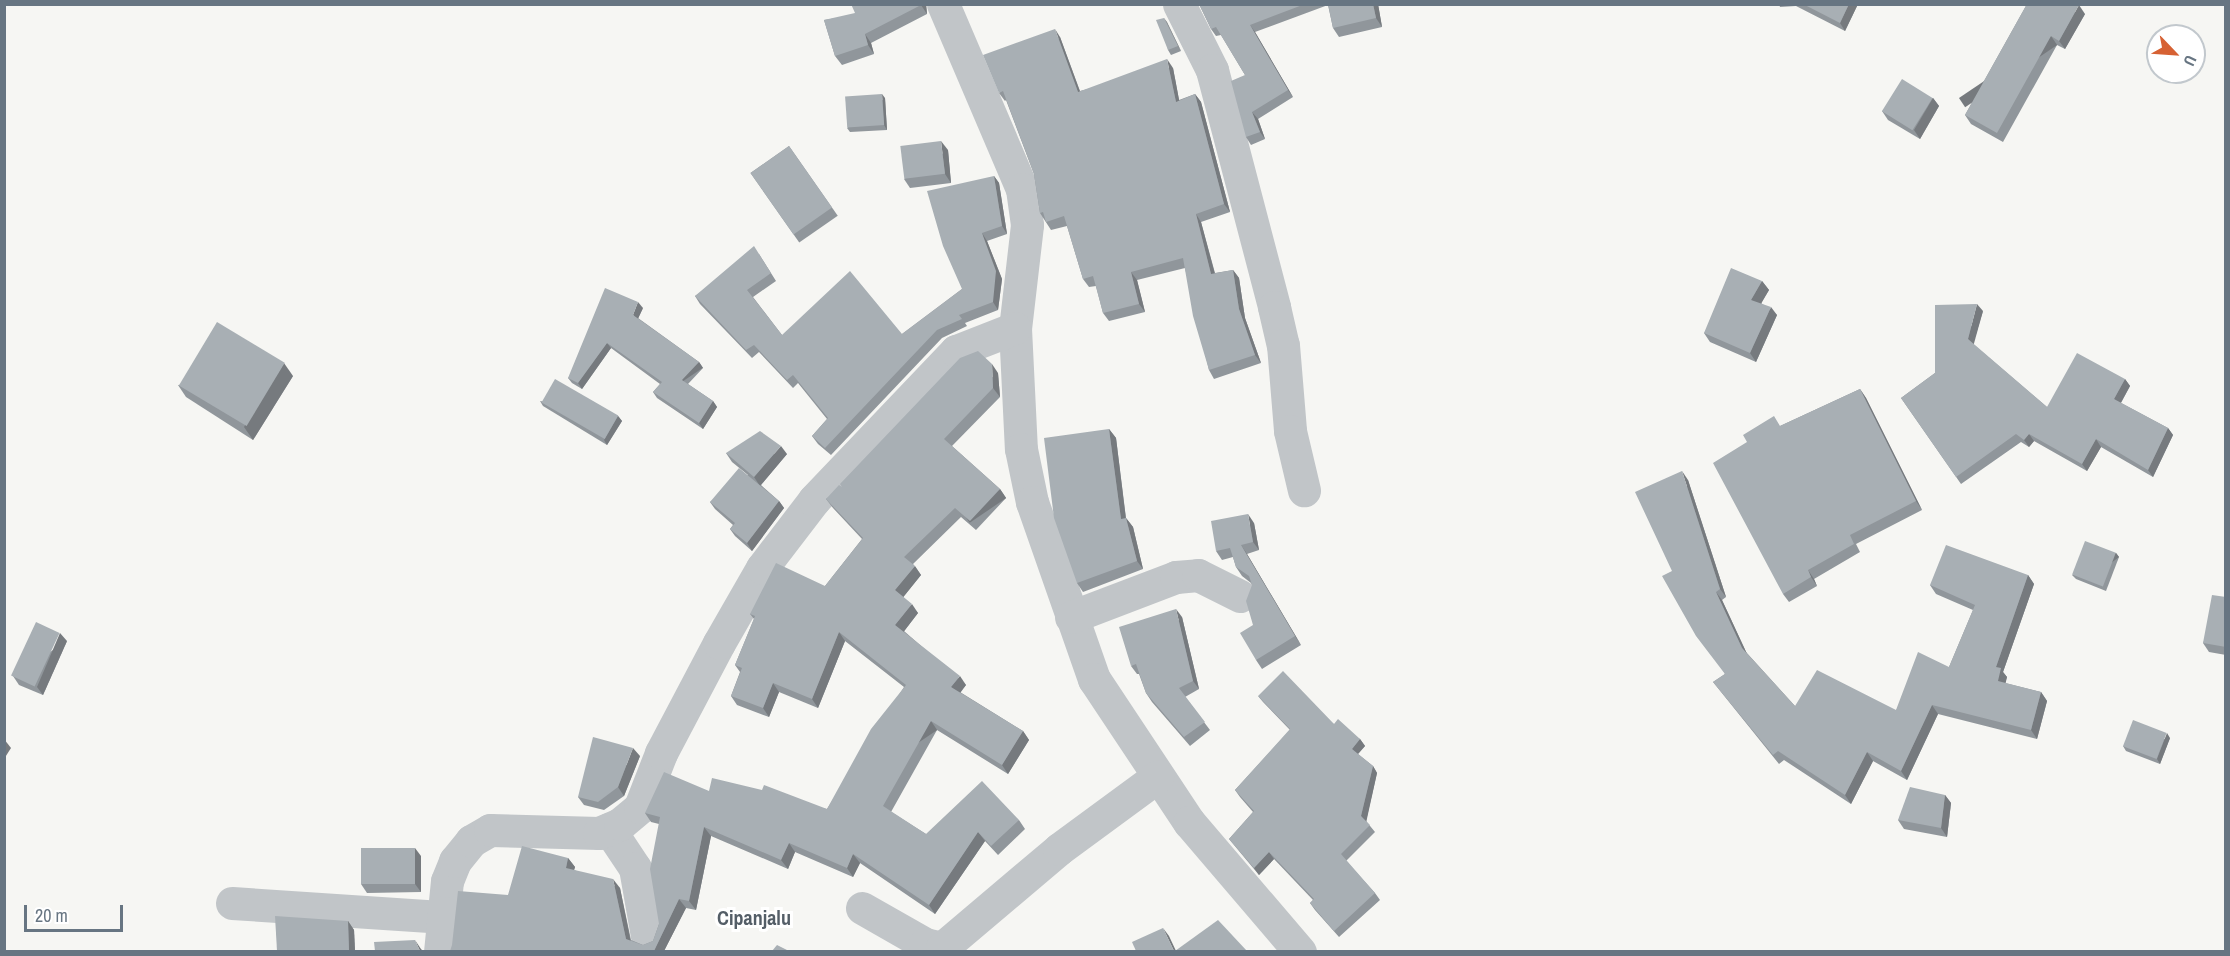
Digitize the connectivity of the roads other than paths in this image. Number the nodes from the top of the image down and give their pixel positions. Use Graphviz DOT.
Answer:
graph roads {
  1 [pos="1179,4"];
  2 [pos="951,8"];
  3 [pos="1015,328"];
  4 [pos="1304,490"];
  5 [pos="1240,596"];
  6 [pos="1071,617"];
  7 [pos="1157,777"];
  8 [pos="609,829"];
  9 [pos="232,903"];
  10 [pos="862,908"];
  11 [pos="445,917"];
  12 [pos="646,936"];
  13 [pos="440,951"];
  14 [pos="1300,951"];
  1 -- 4 [label="street"];
  2 -- 3 [label="street"];
  3 -- 6 [label="street"];
  3 -- 8 [label="street"];
  5 -- 6 [label="street"];
  6 -- 7 [label="street"];
  7 -- 10 [label="street"];
  7 -- 14 [label="street"];
  8 -- 11 [label="street"];
  8 -- 12 [label="street"];
  9 -- 11 [label="street"];
  11 -- 13 [label="street"];
}
